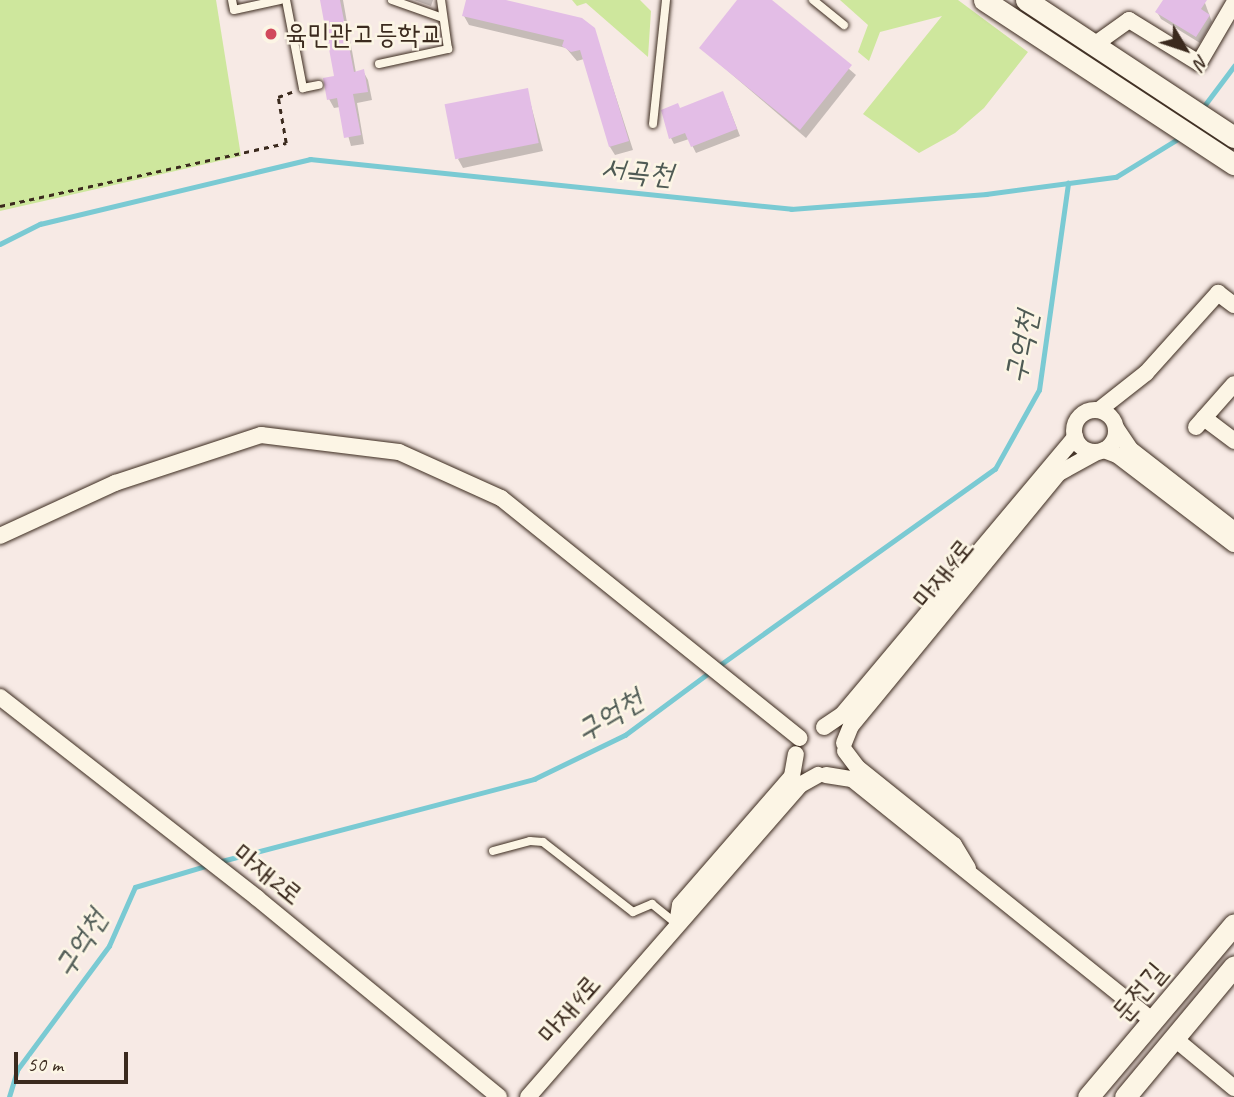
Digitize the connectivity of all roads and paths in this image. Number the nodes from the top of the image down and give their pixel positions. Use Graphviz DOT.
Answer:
graph roads {
  1 [pos="232,0"];
  2 [pos="280,0"];
  3 [pos="286,0"];
  4 [pos="392,0"];
  5 [pos="441,0"];
  6 [pos="666,0"];
  7 [pos="813,0"];
  8 [pos="984,0"];
  9 [pos="1026,0"];
  10 [pos="1234,3"];
  11 [pos="443,18"];
  12 [pos="844,25"];
  13 [pos="1094,45"];
  14 [pos="379,64"];
  15 [pos="319,85"];
  16 [pos="303,88"];
  17 [pos="653,124"];
  18 [pos="1234,137"];
  19 [pos="1234,164"];
  20 [pos="0,206"];
  21 [pos="1234,305"];
  22 [pos="1146,373"];
  23 [pos="1234,384"];
  24 [pos="1099,410"];
  25 [pos="1115,425"];
  26 [pos="1075,437"];
  27 [pos="1234,441"];
  28 [pos="1100,451"];
  29 [pos="1234,530"];
  30 [pos="0,536"];
  31 [pos="1234,544"];
  32 [pos="0,697"];
  33 [pos="824,727"];
  34 [pos="798,746"];
  35 [pos="844,747"];
  36 [pos="822,775"];
  37 [pos="493,851"];
  38 [pos="970,870"];
  39 [pos="677,924"];
  40 [pos="1234,924"];
  41 [pos="1234,966"];
  42 [pos="1152,1020"];
  43 [pos="1174,1038"];
  44 [pos="1234,1088"];
  45 [pos="499,1097"];
  46 [pos="528,1097"];
  47 [pos="1088,1097"];
  48 [pos="1125,1097"];
  1 -- 2 [label="lane"];
  3 -- 16 [label="lane"];
  4 -- 11 [label="lane"];
  5 -- 11 [label="lane"];
  6 -- 17 [label="lane"];
  7 -- 12 [label="lane"];
  8 -- 19 [label="street"];
  9 -- 13 [label="street"];
  10 -- 13 [label="street"];
  11 -- 14 [label="lane"];
  13 -- 18 [label="street"];
  15 -- 16 [label="lane"];
  16 -- 20 [label="path"];
  21 -- 22 [label="street"];
  22 -- 24 [label="street"];
  22 -- 25 [label="street"];
  23 -- 27 [label="street"];
  24 -- 25 [label="street"];
  24 -- 26 [label="street"];
  25 -- 28 [label="street"];
  25 -- 29 [label="street"];
  26 -- 28 [label="street"];
  26 -- 33 [label="street, 마재4로"];
  28 -- 31 [label="street"];
  28 -- 35 [label="street, 마재4로"];
  30 -- 34 [label="street"];
  32 -- 45 [label="street, 마재2로"];
  33 -- 34 [label="street"];
  33 -- 35 [label="street"];
  34 -- 36 [label="street"];
  34 -- 39 [label="street, 마재4로"];
  35 -- 36 [label="street"];
  35 -- 38 [label="street"];
  36 -- 38 [label="street"];
  36 -- 39 [label="street, 마재4로"];
  37 -- 39 [label="lane"];
  38 -- 42 [label="street"];
  39 -- 46 [label="street, 마재4로"];
  40 -- 42 [label="street, 둔전길"];
  41 -- 43 [label="street, 둔전길"];
  42 -- 43 [label="street"];
  42 -- 47 [label="street, 둔전길"];
  43 -- 44 [label="street"];
  43 -- 48 [label="street, 둔전길"];
}
